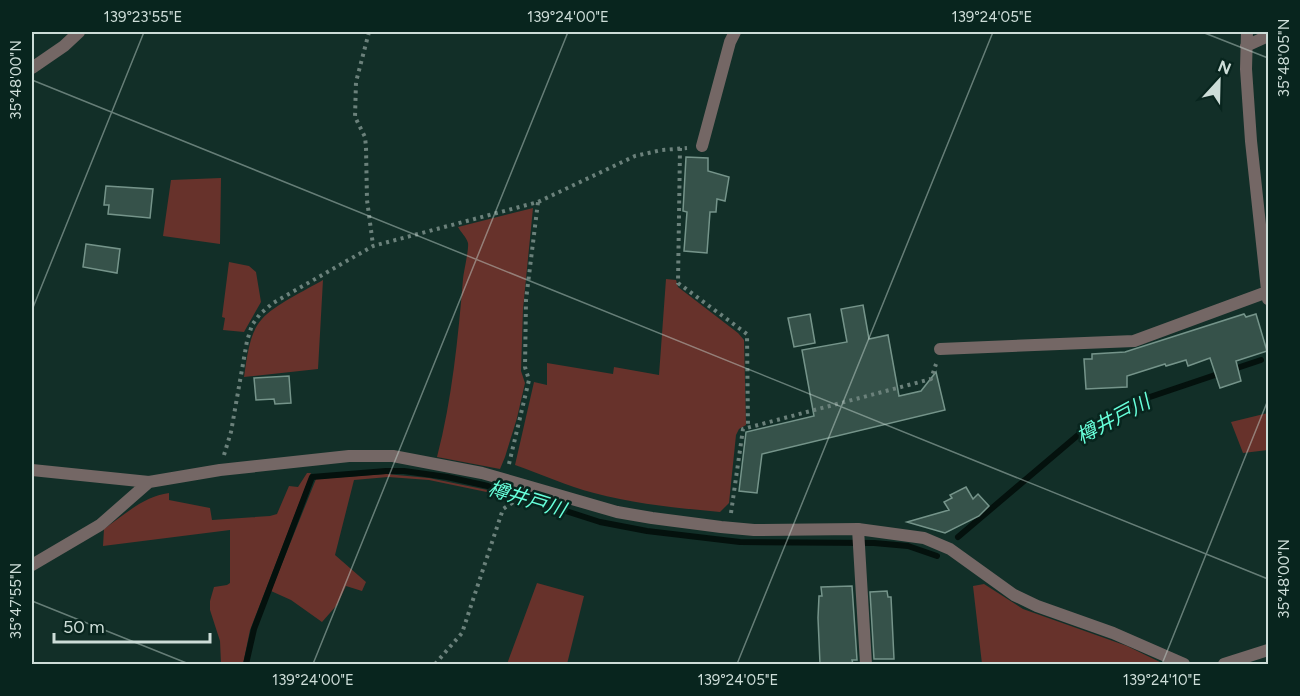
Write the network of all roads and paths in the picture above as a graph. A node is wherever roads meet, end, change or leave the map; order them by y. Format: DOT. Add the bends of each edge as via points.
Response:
graph roads {
  1 [pos="79,32"];
  2 [pos="369,32"];
  3 [pos="735,32"];
  4 [pos="1247,32"];
  5 [pos="1269,36"];
  6 [pos="1246,46"];
  7 [pos="32,69"];
  8 [pos="702,146"];
  9 [pos="680,148"];
  10 [pos="538,202"];
  11 [pos="373,246"];
  12 [pos="1268,296"];
  13 [pos="940,349"];
  14 [pos="748,428"];
  15 [pos="32,470"];
  16 [pos="220,470"];
  17 [pos="505,479"];
  18 [pos="149,482"];
  19 [pos="512,503"];
  20 [pos="728,528"];
  21 [pos="858,530"];
  22 [pos="32,566"];
  23 [pos="1269,650"];
  24 [pos="435,664"];
  25 [pos="866,664"];
  26 [pos="1184,664"];
  27 [pos="1224,664"];
  1 -- 7 [label="street"];
  2 -- 11 [label="path" via="356,82 355,117 365,137"];
  3 -- 8 [label="street"];
  4 -- 6 [label="street"];
  5 -- 6 [label="street"];
  6 -- 12 [label="street" via="1251,141"];
  8 -- 9 [label="path"];
  9 -- 10 [label="path" via="635,156"];
  9 -- 14 [label="path" via="678,283 747,334"];
  10 -- 11 [label="path"];
  10 -- 17 [label="path" via="526,300 525,367 529,380"];
  11 -- 16 [label="path" via="273,303 252,325"];
  12 -- 13 [label="street" via="1134,341"];
  13 -- 14 [label="path" via="931,379"];
  14 -- 20 [label="path" via="743,429"];
  15 -- 18 [label="street"];
  16 -- 17 [label="street" via="349,456 393,456"];
  16 -- 18 [label="street"];
  17 -- 20 [label="street" via="617,512"];
  18 -- 22 [label="street" via="99,525"];
  19 -- 24 [label="path" via="504,509 462,633"];
  20 -- 21 [label="street"];
  21 -- 25 [label="street"];
  21 -- 26 [label="street" via="924,538 950,549 1014,595"];
  23 -- 27 [label="street"];
}
